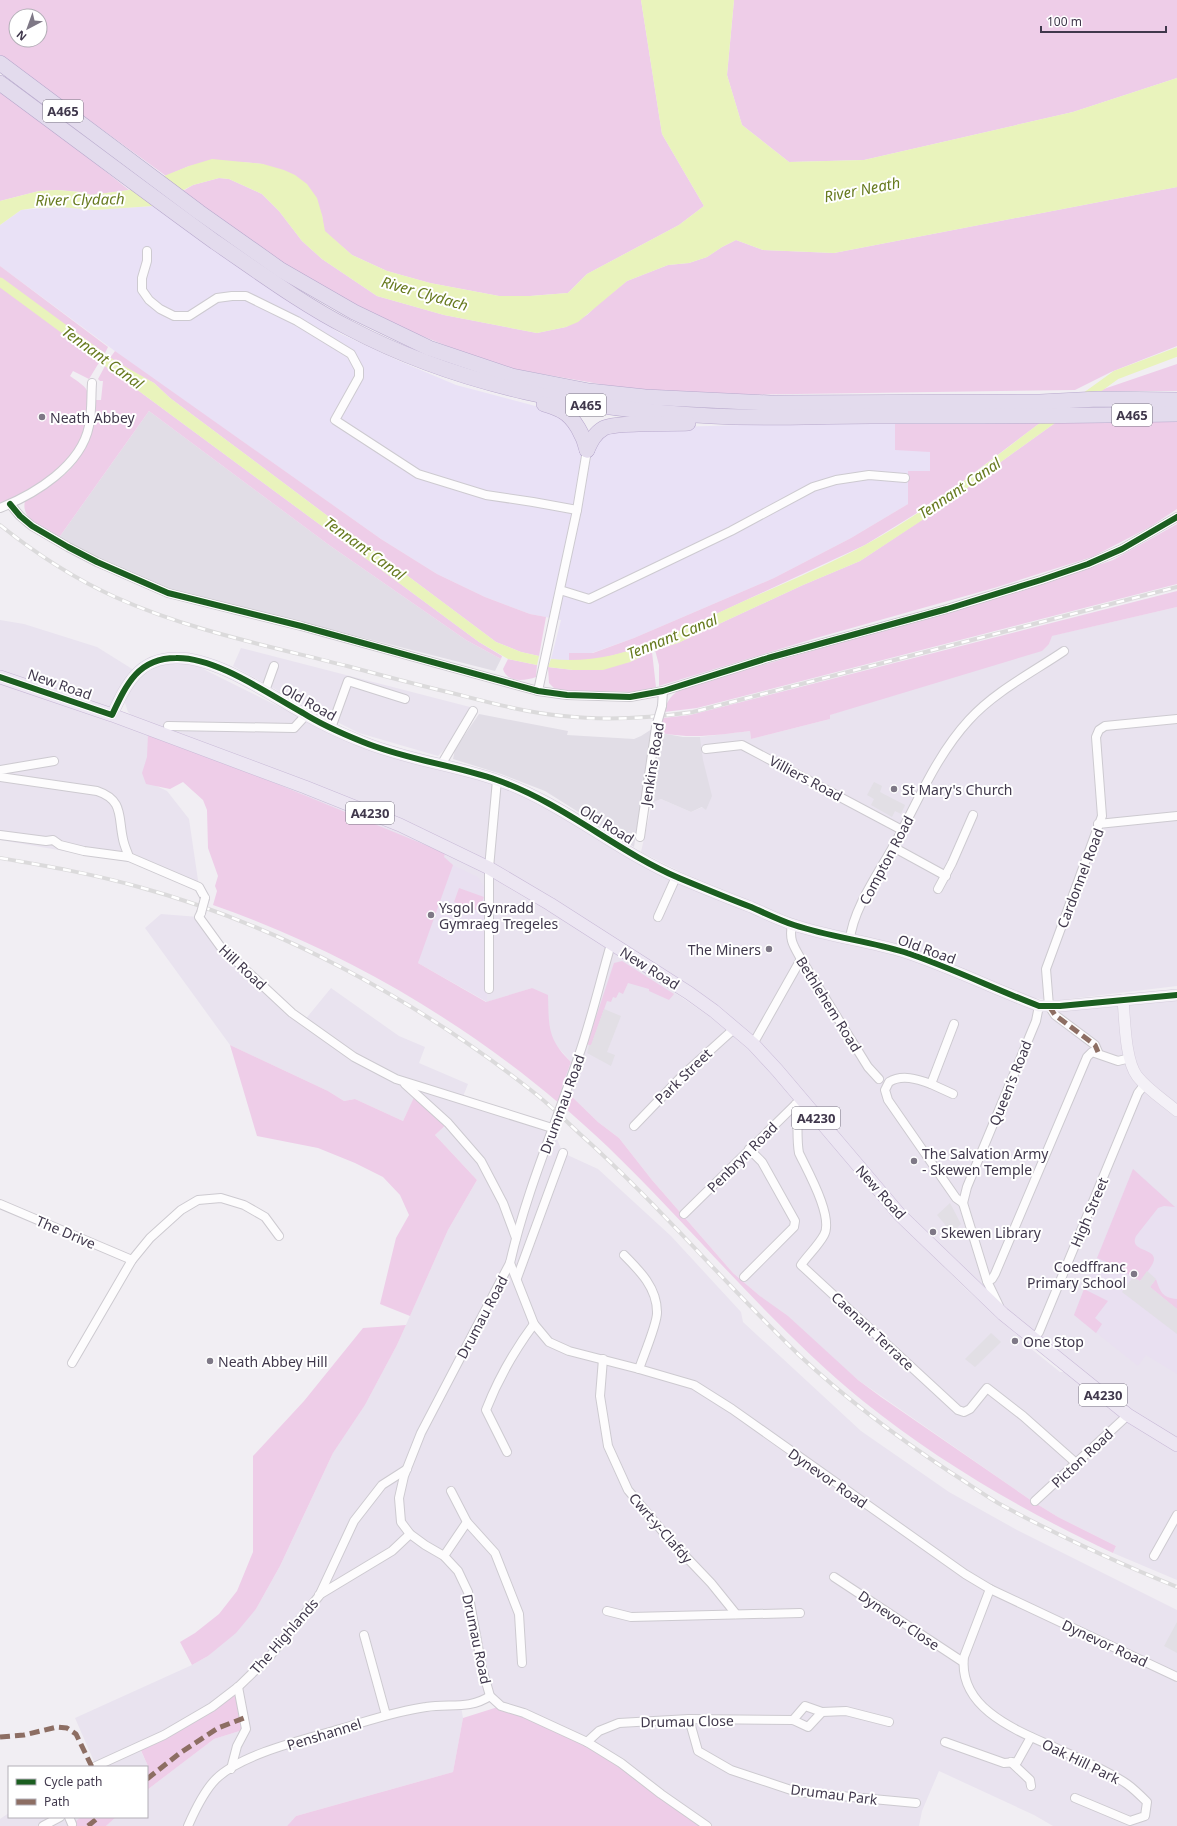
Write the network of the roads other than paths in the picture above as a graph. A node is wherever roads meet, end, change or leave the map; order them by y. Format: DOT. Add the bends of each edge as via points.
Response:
graph roads {
  1 [pos="0,63"];
  2 [pos="0,83"];
  3 [pos="122,164"];
  4 [pos="147,251"];
  5 [pos="92,383"];
  6 [pos="520,392"];
  7 [pos="1177,400"];
  8 [pos="1177,414"];
  9 [pos="714,416"];
  10 [pos="587,450"];
  11 [pos="905,478"];
  12 [pos="10,504"];
  13 [pos="0,508"];
  14 [pos="577,510"];
  15 [pos="1177,517"];
  16 [pos="560,590"];
  17 [pos="1064,651"];
  18 [pos="274,666"];
  19 [pos="0,676"];
  20 [pos="264,691"];
  21 [pos="538,691"];
  22 [pos="663,691"];
  23 [pos="405,699"];
  24 [pos="473,711"];
  25 [pos="112,715"];
  26 [pos="306,715"];
  27 [pos="1177,719"];
  28 [pos="168,726"];
  29 [pos="332,728"];
  30 [pos="706,749"];
  31 [pos="54,761"];
  32 [pos="442,765"];
  33 [pos="0,770"];
  34 [pos="0,777"];
  35 [pos="497,780"];
  36 [pos="973,815"];
  37 [pos="1177,816"];
  38 [pos="1098,824"];
  39 [pos="902,830"];
  40 [pos="0,835"];
  41 [pos="640,838"];
  42 [pos="893,847"];
  43 [pos="129,857"];
  44 [pos="489,868"];
  45 [pos="946,876"];
  46 [pos="676,877"];
  47 [pos="938,889"];
  48 [pos="658,917"];
  49 [pos="792,924"];
  50 [pos="850,940"];
  51 [pos="611,944"];
  52 [pos="801,959"];
  53 [pos="489,989"];
  54 [pos="1177,995"];
  55 [pos="1123,1000"];
  56 [pos="1044,1006"];
  57 [pos="954,1024"];
  58 [pos="735,1028"];
  59 [pos="753,1044"];
  60 [pos="1098,1052"];
  61 [pos="1130,1058"];
  62 [pos="396,1079"];
  63 [pos="880,1079"];
  64 [pos="931,1084"];
  65 [pos="1145,1084"];
  66 [pos="953,1094"];
  67 [pos="798,1102"];
  68 [pos="1177,1111"];
  69 [pos="634,1126"];
  70 [pos="552,1128"];
  71 [pos="749,1149"];
  72 [pos="563,1153"];
  73 [pos="963,1203"];
  74 [pos="0,1204"];
  75 [pos="684,1214"];
  76 [pos="279,1236"];
  77 [pos="516,1238"];
  78 [pos="624,1255"];
  79 [pos="132,1260"];
  80 [pos="510,1262"];
  81 [pos="517,1278"];
  82 [pos="744,1278"];
  83 [pos="987,1281"];
  84 [pos="1002,1314"];
  85 [pos="534,1324"];
  86 [pos="1033,1340"];
  87 [pos="602,1359"];
  88 [pos="72,1363"];
  89 [pos="639,1369"];
  90 [pos="1128,1415"];
  91 [pos="1177,1444"];
  92 [pos="507,1452"];
  93 [pos="1076,1463"];
  94 [pos="407,1469"];
  95 [pos="451,1492"];
  96 [pos="1035,1502"];
  97 [pos="1177,1514"];
  98 [pos="467,1522"];
  99 [pos="410,1534"];
  100 [pos="444,1556"];
  101 [pos="1154,1556"];
  102 [pos="834,1577"];
  103 [pos="990,1589"];
  104 [pos="318,1596"];
  105 [pos="607,1611"];
  106 [pos="800,1612"];
  107 [pos="736,1614"];
  108 [pos="364,1635"];
  109 [pos="964,1660"];
  110 [pos="522,1664"];
  111 [pos="1177,1676"];
  112 [pos="238,1687"];
  113 [pos="490,1696"];
  114 [pos="822,1712"];
  115 [pos="386,1715"];
  116 [pos="689,1719"];
  117 [pos="793,1720"];
  118 [pos="889,1722"];
  119 [pos="1031,1737"];
  120 [pos="587,1742"];
  121 [pos="945,1742"];
  122 [pos="1011,1762"];
  123 [pos="96,1766"];
  124 [pos="231,1769"];
  125 [pos="1031,1786"];
  126 [pos="1075,1798"];
  127 [pos="916,1803"];
  128 [pos="58,1818"];
  129 [pos="43,1826"];
  130 [pos="188,1826"];
  131 [pos="707,1826"];
  1 -- 3 [label="highway, A465"];
  2 -- 3 [label="highway, A465"];
  3 -- 6 [label="highway, A465" via="185,220 273,282 348,328 418,360"];
  3 -- 7 [label="highway, A465" via="199,212 281,270 354,312 429,348 512,376 589,391 653,398 770,403"];
  4 -- 14 [label="street" via="142,290 149,300 174,316 189,316 217,298 246,296 297,320 351,354 360,377 335,420 391,458 418,474 486,496"];
  5 -- 12 [label="street" via="89,427 83,444 74,458 52,479"];
  6 -- 9 [label="highway, A465" via="601,407"];
  6 -- 10 [label="highway, A465" via="563,411 572,419 585,441"];
  8 -- 9 [label="highway, A465"];
  9 -- 10 [label="highway, A465" via="693,422 611,426 597,432"];
  10 -- 14 [label="street"];
  11 -- 16 [label="street" via="869,476 836,480 812,487 731,531 589,598"];
  12 -- 13 [label="street"];
  12 -- 21 [label="street" via="32,526 68,547 168,593 301,626"];
  14 -- 16 [label="street"];
  15 -- 22 [label="street" via="1122,549 1041,580 947,609 768,658"];
  16 -- 21 [label="street"];
  17 -- 39 [label="street, Compton Road" via="992,699 969,720 932,771"];
  18 -- 20 [label="street"];
  19 -- 25 [label="main road, New Road / A4230"];
  20 -- 25 [label="main road, Old Road" via="212,665 194,659 168,658 152,662 137,672 126,686"];
  20 -- 26 [label="main road, Old Road"];
  21 -- 22 [label="street" via="630,698"];
  22 -- 41 [label="street, Jenkins Road, bridge"];
  23 -- 29 [label="street" via="348,681"];
  24 -- 32 [label="street"];
  25 -- 44 [label="main road, New Road / A4230" via="334,798 400,825"];
  26 -- 28 [label="street, Old Road" via="294,728"];
  26 -- 29 [label="main road, Old Road"];
  27 -- 38 [label="street" via="1105,726 1099,730 1096,737 1102,816"];
  29 -- 32 [label="main road, Old Road" via="384,750"];
  30 -- 39 [label="street, Villiers Road" via="742,745"];
  31 -- 33 [label="street"];
  32 -- 35 [label="main road, Old Road"];
  34 -- 43 [label="street" via="97,790 106,794 120,813 123,839"];
  35 -- 44 [label="street"];
  35 -- 46 [label="main road, Old Road" via="560,809 644,861"];
  36 -- 45 [label="street"];
  37 -- 38 [label="street, Cardonnel Road"];
  38 -- 56 [label="street, Cardonnel Road" via="1046,969"];
  39 -- 42 [label="street, Compton Road"];
  40 -- 43 [label="street, Hill Road" via="53,840 60,845 84,851"];
  42 -- 45 [label="street"];
  42 -- 50 [label="street, Compton Road" via="853,923"];
  43 -- 62 [label="street, Hill Road, bridge" via="199,887 205,898 199,917 220,946 292,1013 354,1057"];
  44 -- 51 [label="main road, New Road / A4230"];
  44 -- 53 [label="street"];
  45 -- 47 [label="street"];
  46 -- 48 [label="street"];
  46 -- 49 [label="main road, Old Road"];
  49 -- 50 [label="main road, Old Road"];
  49 -- 52 [label="street, Bethlehem Road" via="791,942"];
  50 -- 56 [label="main road, Old Road" via="922,958"];
  51 -- 58 [label="main road, New Road / A4230" via="689,993"];
  51 -- 70 [label="street, Drummau Road" via="579,1057"];
  52 -- 59 [label="street"];
  52 -- 63 [label="street, Bethlehem Road" via="868,1067"];
  54 -- 55 [label="main road, Old Road"];
  55 -- 56 [label="main road, Old Road"];
  55 -- 61 [label="main road"];
  56 -- 60 [label="street" via="1095,1045"];
  56 -- 73 [label="street, Queen's Road" via="967,1187"];
  57 -- 64 [label="street"];
  58 -- 59 [label="main road, New Road / A4230"];
  58 -- 69 [label="street, Park Street" via="684,1074"];
  59 -- 67 [label="main road, New Road / A4230"];
  60 -- 61 [label="street" via="1118,1061"];
  60 -- 83 [label="street" via="1092,1052 1087,1058 996,1274 992,1280"];
  61 -- 65 [label="main road" via="1136,1074"];
  62 -- 70 [label="street, Hill Road"];
  62 -- 77 [label="street" via="410,1088 448,1123 481,1161 503,1203"];
  64 -- 66 [label="street"];
  64 -- 73 [label="street" via="913,1078 903,1078 889,1082 885,1090 888,1100 956,1198"];
  65 -- 68 [label="main road"];
  65 -- 86 [label="street, High Street" via="1138,1093 1039,1332"];
  67 -- 71 [label="street, Penbryn Road"];
  67 -- 84 [label="main road, New Road / A4230" via="900,1215"];
  67 -- 93 [label="street, Caenant Terrace" via="797,1145 824,1213 826,1225 825,1234 801,1265 958,1410 964,1412 970,1409 988,1388"];
  70 -- 77 [label="street, Drummau Road"];
  71 -- 75 [label="street, Penbryn Road"];
  71 -- 82 [label="street" via="762,1162 795,1222 794,1227"];
  72 -- 81 [label="street, Drummau Road"];
  73 -- 83 [label="street"];
  74 -- 79 [label="street, The Drive"];
  76 -- 79 [label="street" via="265,1217 244,1204 221,1198 198,1200 180,1210 150,1238"];
  77 -- 80 [label="street, Drummau Road"];
  78 -- 89 [label="street" via="654,1291 658,1314"];
  79 -- 88 [label="street"];
  80 -- 81 [label="street, Dynevor Road"];
  80 -- 94 [label="street, Drumau Road" via="421,1433"];
  81 -- 85 [label="street, Dynevor Road"];
  83 -- 84 [label="street"];
  84 -- 86 [label="main road, New Road / A4230"];
  85 -- 87 [label="street, Dynevor Road" via="549,1342"];
  85 -- 92 [label="street" via="512,1354 486,1410"];
  86 -- 90 [label="main road, New Road / A4230"];
  87 -- 89 [label="street, Dynevor Road"];
  87 -- 107 [label="street, Cwrt-y-Clafdy" via="600,1396 608,1446 628,1490 668,1539 711,1583"];
  89 -- 103 [label="street, Dynevor Road" via="694,1385"];
  90 -- 91 [label="main road, New Road / A4230"];
  90 -- 93 [label="street, Picton Road"];
  93 -- 96 [label="street, Picton Road"];
  94 -- 99 [label="street, Drumau Road" via="399,1498 401,1522"];
  94 -- 104 [label="street, The Highlands" via="382,1485 354,1521"];
  95 -- 98 [label="street"];
  97 -- 101 [label="street"];
  98 -- 100 [label="street"];
  98 -- 110 [label="street" via="495,1552 519,1614"];
  99 -- 100 [label="street, Drumau Road"];
  99 -- 104 [label="street" via="392,1551"];
  100 -- 113 [label="street, Drumau Road" via="458,1571 468,1592 482,1668"];
  102 -- 109 [label="street, Dynevor Close"];
  103 -- 109 [label="street"];
  103 -- 111 [label="street, Dynevor Road"];
  104 -- 112 [label="street, The Highlands" via="270,1656"];
  105 -- 107 [label="street" via="631,1617"];
  106 -- 107 [label="street"];
  108 -- 115 [label="street"];
  109 -- 119 [label="street, Oak Hill Park" via="966,1679 979,1703 1005,1724"];
  112 -- 123 [label="street, The Highlands" via="212,1707 164,1735"];
  112 -- 124 [label="street" via="246,1729 237,1746"];
  113 -- 115 [label="street, Penshannel" via="473,1705 426,1707"];
  113 -- 120 [label="street, Drumau Road" via="502,1706 524,1713"];
  114 -- 117 [label="street" via="805,1706"];
  114 -- 117 [label="street, Drumau Close" via="808,1727"];
  114 -- 118 [label="street" via="846,1711"];
  115 -- 124 [label="street, Penshannel" via="292,1743"];
  116 -- 117 [label="street, Drumau Close"];
  116 -- 120 [label="street, Drumau Close" via="619,1723 599,1731"];
  116 -- 127 [label="street, Drumau Park" via="698,1751 731,1770 797,1792"];
  119 -- 122 [label="street" via="1017,1762"];
  119 -- 126 [label="street, Oak Hill Park" via="1127,1784 1147,1802 1145,1816 1130,1821"];
  120 -- 131 [label="street, Drumau Road" via="622,1763"];
  121 -- 122 [label="street" via="1004,1763"];
  122 -- 125 [label="street" via="1030,1780"];
  124 -- 130 [label="street, Penshannel" via="217,1778 209,1788"];
  128 -- 129 [label="street"];
}
